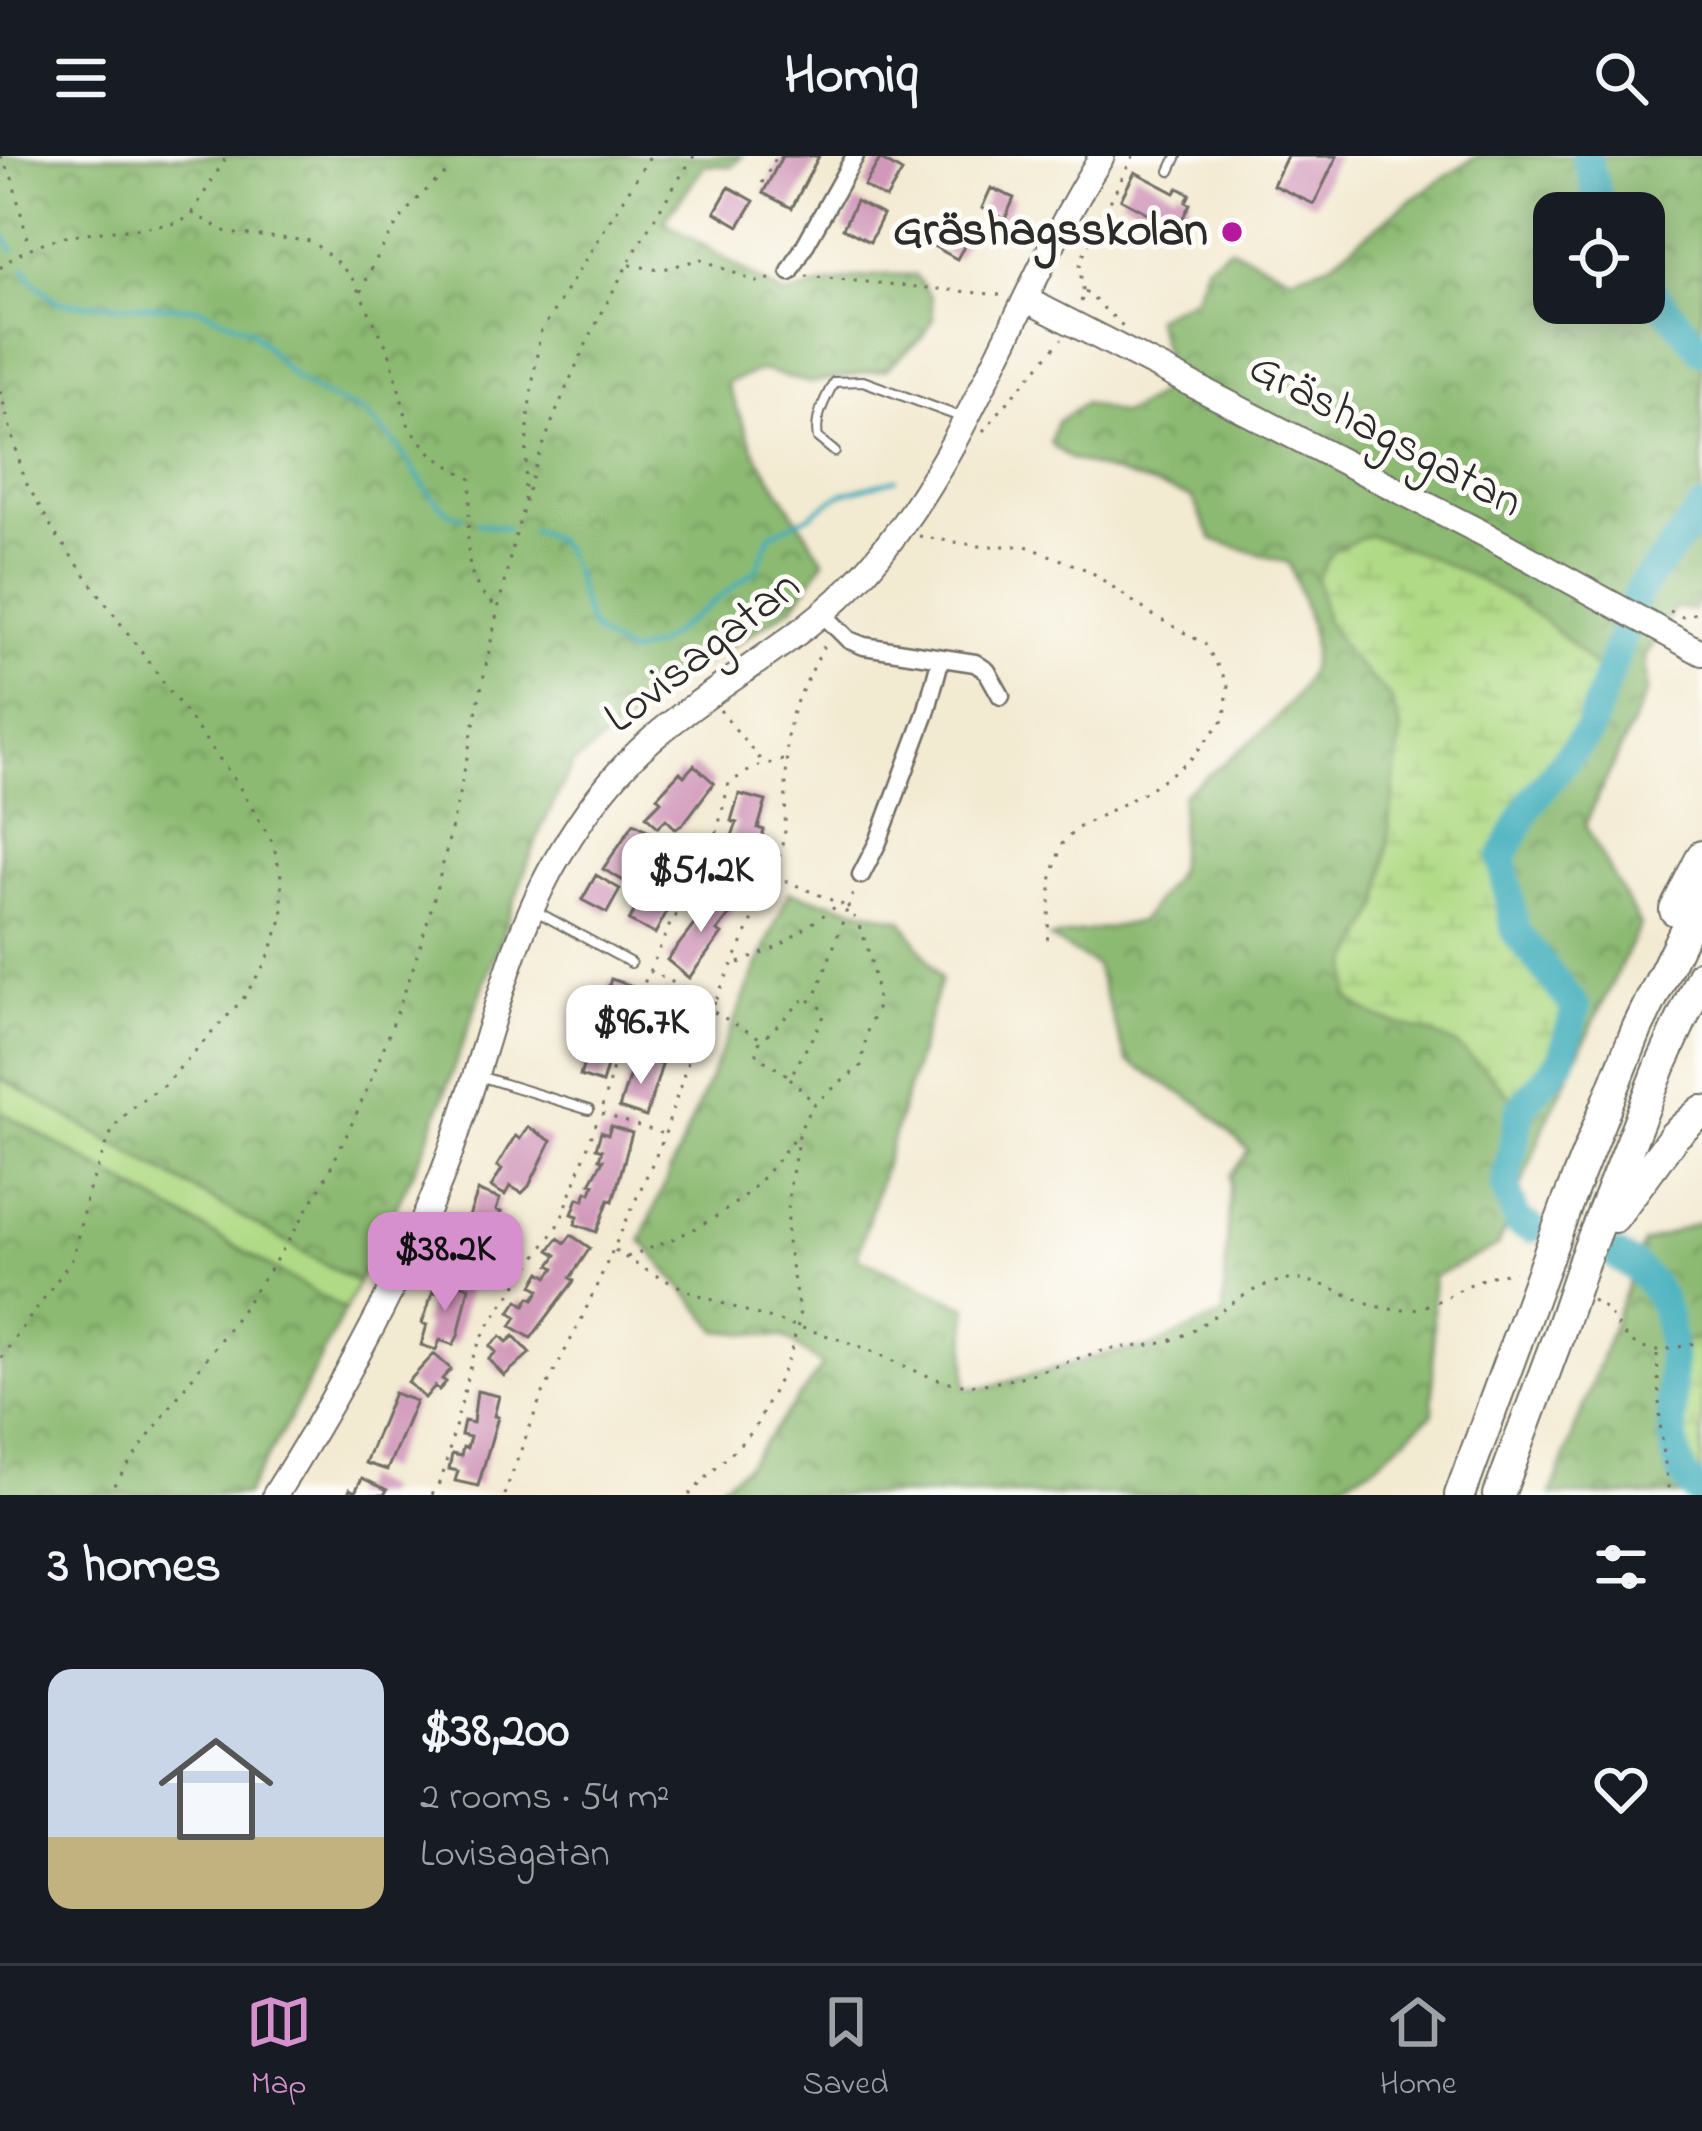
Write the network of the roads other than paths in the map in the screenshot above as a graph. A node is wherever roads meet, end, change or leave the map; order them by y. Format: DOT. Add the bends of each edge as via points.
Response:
graph roads {
  1 [pos="855,156"];
  2 [pos="1102,156"];
  3 [pos="1177,156"];
  4 [pos="1171,171"];
  5 [pos="790,272"];
  6 [pos="1027,300"];
  7 [pos="965,418"];
  8 [pos="836,452"];
  9 [pos="830,621"];
  10 [pos="1702,653"];
  11 [pos="940,661"];
  12 [pos="1001,696"];
  13 [pos="1702,856"];
  14 [pos="861,874"];
  15 [pos="1702,895"];
  16 [pos="532,910"];
  17 [pos="631,963"];
  18 [pos="1702,975"];
  19 [pos="478,1076"];
  20 [pos="589,1110"];
  21 [pos="1603,1110"];
  22 [pos="1702,1112"];
  23 [pos="1616,1200"];
  24 [pos="275,1495"];
  25 [pos="1460,1495"];
  26 [pos="1499,1495"];
  1 -- 5 [label="street"];
  2 -- 6 [label="street, Lovisagatan"];
  3 -- 4 [label="lane"];
  6 -- 7 [label="street, Lovisagatan"];
  6 -- 10 [label="street, Gräshagsgatan" via="1641,611"];
  7 -- 8 [label="lane" via="862,381 834,382 817,430"];
  7 -- 9 [label="street, Lovisagatan" via="903,524"];
  9 -- 11 [label="street, Lovisagatan" via="864,646"];
  9 -- 16 [label="street, Lovisagatan" via="654,737 597,797"];
  11 -- 12 [label="street, Lovisagatan" via="975,663"];
  11 -- 14 [label="street"];
  13 -- 21 [label="highway" via="1651,967"];
  15 -- 21 [label="highway"];
  16 -- 17 [label="lane"];
  16 -- 19 [label="street, Lovisagatan"];
  18 -- 23 [label="highway" via="1660,1064"];
  19 -- 20 [label="lane"];
  19 -- 24 [label="street, Lovisagatan" via="393,1286"];
  21 -- 25 [label="highway, bridge"];
  22 -- 23 [label="highway"];
  23 -- 26 [label="highway, bridge" via="1585,1260"];
}
